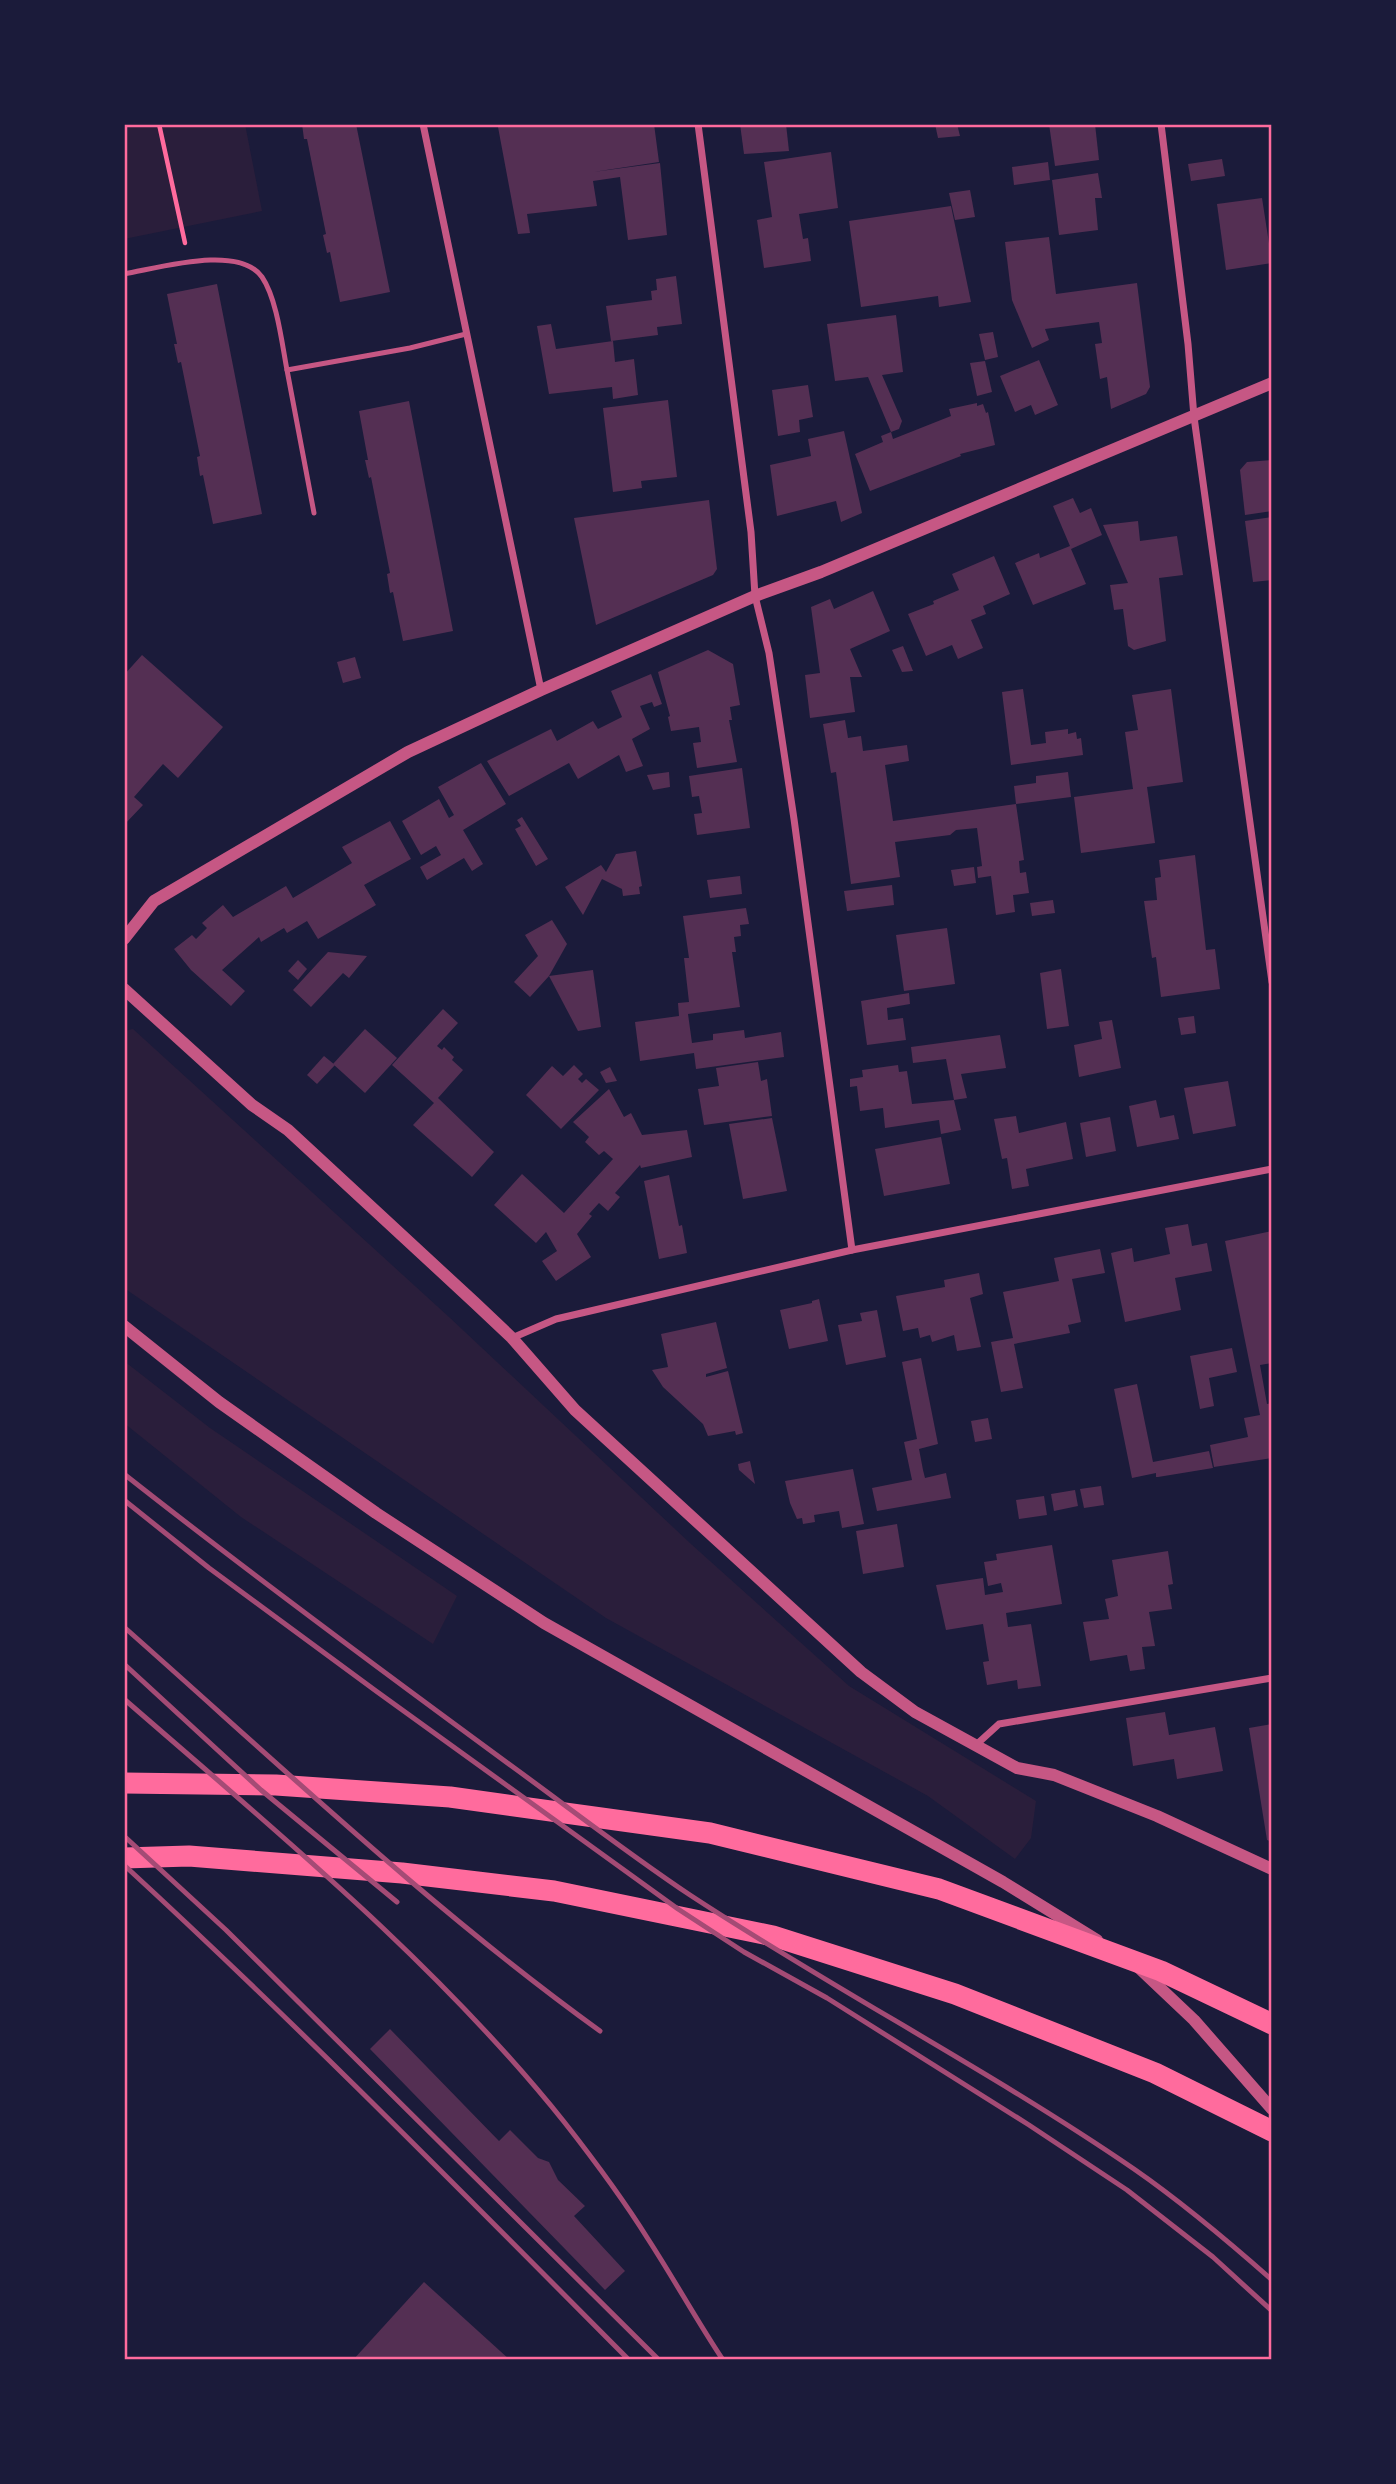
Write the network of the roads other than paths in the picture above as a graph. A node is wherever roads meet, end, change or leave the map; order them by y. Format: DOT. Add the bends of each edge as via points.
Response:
graph roads {
  1 [pos="423,124"];
  2 [pos="698,124"];
  3 [pos="1161,124"];
  4 [pos="124,274"];
  5 [pos="466,334"];
  6 [pos="288,370"];
  7 [pos="1272,383"];
  8 [pos="1194,416"];
  9 [pos="314,513"];
  10 [pos="755,596"];
  11 [pos="541,690"];
  12 [pos="124,940"];
  13 [pos="1272,982"];
  14 [pos="124,989"];
  15 [pos="1272,1168"];
  16 [pos="852,1250"];
  17 [pos="124,1326"];
  18 [pos="512,1338"];
  19 [pos="1272,1678"];
  20 [pos="977,1744"];
  21 [pos="124,1783"];
  22 [pos="124,1858"];
  23 [pos="1272,1869"];
  24 [pos="1272,2024"];
  25 [pos="1272,2109"];
  26 [pos="1272,2131"];
  1 -- 5 [label="street"];
  2 -- 10 [label="street" via="751,532"];
  3 -- 8 [label="street"];
  4 -- 6 [label="lane" via="219,258 244,262 262,276 272,300"];
  5 -- 6 [label="lane"];
  5 -- 11 [label="street"];
  6 -- 9 [label="lane"];
  7 -- 8 [label="street"];
  8 -- 10 [label="street"];
  8 -- 13 [label="street"];
  10 -- 11 [label="street"];
  10 -- 16 [label="street" via="769,653 794,819"];
  11 -- 12 [label="street" via="408,752 154,901"];
  14 -- 18 [label="street" via="252,1105 288,1130"];
  15 -- 16 [label="street"];
  16 -- 18 [label="street" via="556,1319"];
  17 -- 25 [label="street" via="219,1402 376,1513 544,1623 1003,1882 1131,1961 1194,2020"];
  18 -- 20 [label="street" via="575,1410 861,1672 915,1712"];
  19 -- 20 [label="street" via="999,1724"];
  20 -- 23 [label="street" via="1017,1768 1054,1775"];
  21 -- 24 [label="highway" via="276,1785 450,1797 710,1833 939,1889 1161,1971"];
  22 -- 26 [label="highway" via="189,1856 540,1889 773,1936 967,1999 1155,2073"];
}
